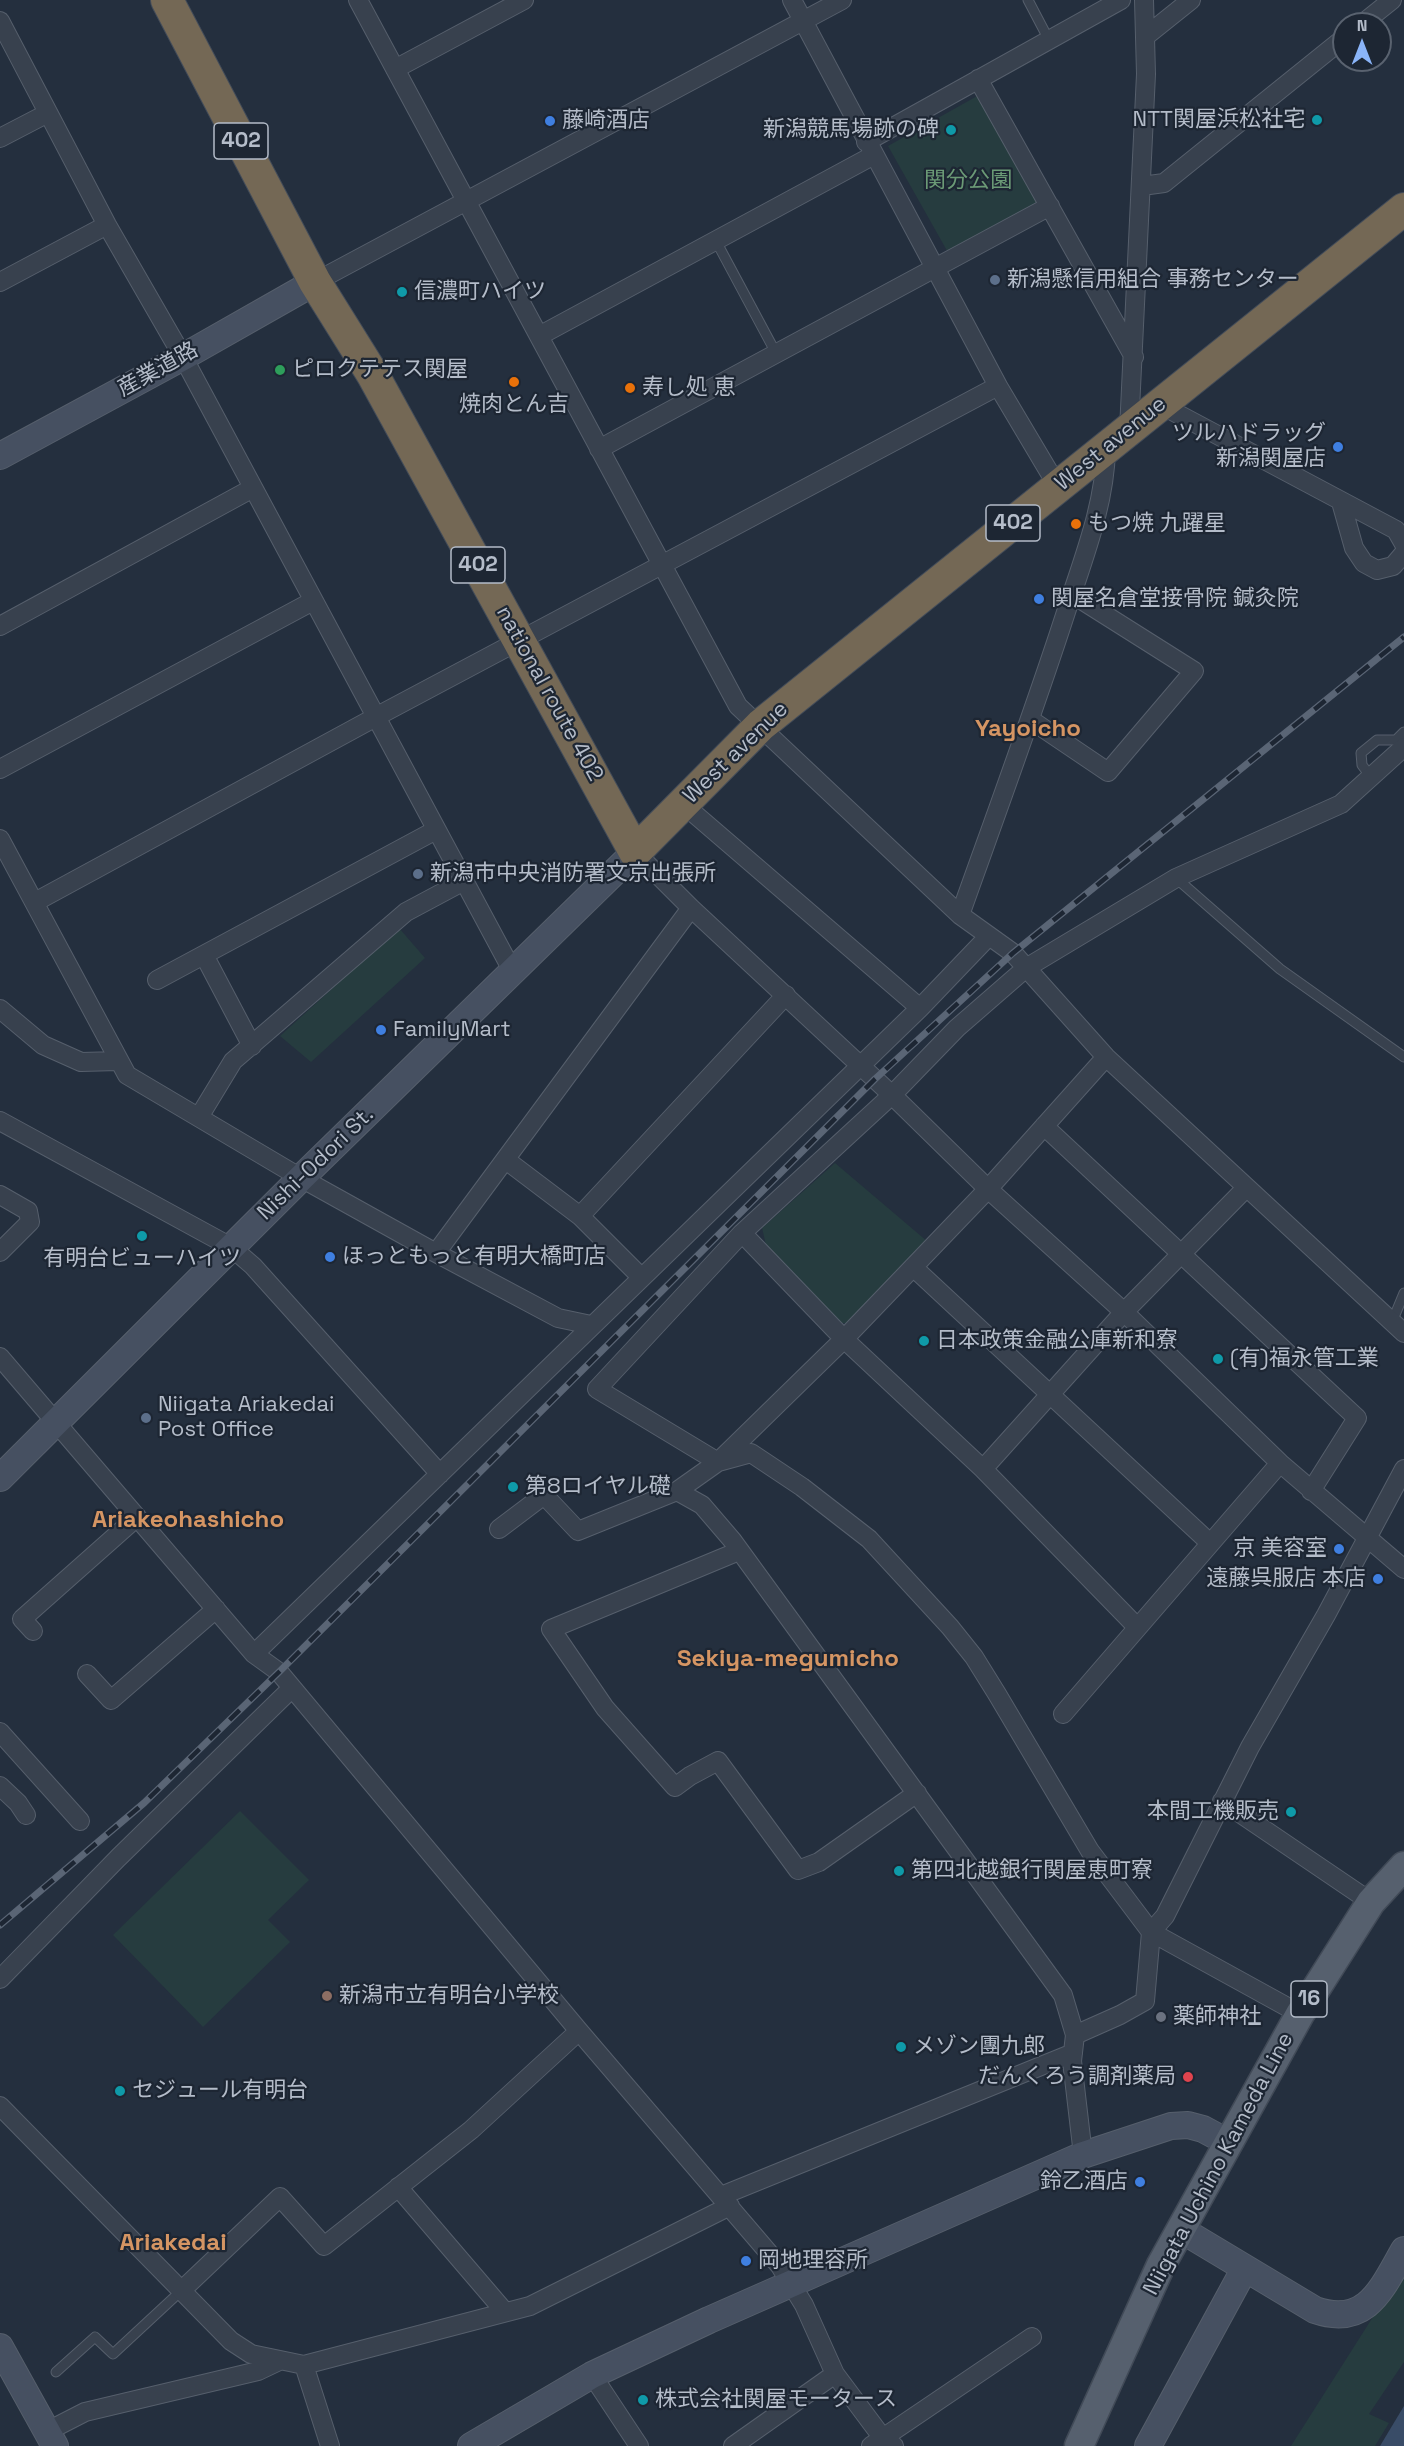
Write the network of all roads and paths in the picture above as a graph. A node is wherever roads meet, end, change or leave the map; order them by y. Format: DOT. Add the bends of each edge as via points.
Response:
graph roads {
  1 [pos="167,0"];
  2 [pos="358,0"];
  3 [pos="524,0"];
  4 [pos="792,0"];
  5 [pos="842,0"];
  6 [pos="1028,0"];
  7 [pos="1121,0"];
  8 [pos="1144,0"];
  9 [pos="1191,0"];
  10 [pos="1392,0"];
  11 [pos="1377,12"];
  12 [pos="0,21"];
  13 [pos="803,21"];
  14 [pos="1146,36"];
  15 [pos="1049,40"];
  16 [pos="1332,48"];
  17 [pos="395,69"];
  18 [pos="978,79"];
  19 [pos="48,113"];
  20 [pos="0,138"];
  21 [pos="870,148"];
  22 [pos="1142,186"];
  23 [pos="466,201"];
  24 [pos="1050,206"];
  25 [pos="1404,209"];
  26 [pos="107,225"];
  27 [pos="716,240"];
  28 [pos="934,268"];
  29 [pos="0,282"];
  30 [pos="315,282"];
  31 [pos="539,336"];
  32 [pos="776,353"];
  33 [pos="183,357"];
  34 [pos="1134,357"];
  35 [pos="998,386"];
  36 [pos="1161,405"];
  37 [pos="1117,439"];
  38 [pos="599,449"];
  39 [pos="0,456"];
  40 [pos="1058,487"];
  41 [pos="253,488"];
  42 [pos="1341,502"];
  43 [pos="1404,544"];
  44 [pos="1404,553"];
  45 [pos="662,565"];
  46 [pos="1072,594"];
  47 [pos="313,601"];
  48 [pos="0,626"];
  49 [pos="520,641"];
  50 [pos="375,717"];
  51 [pos="1031,720"];
  52 [pos="761,725"];
  53 [pos="1404,732"];
  54 [pos="1404,747"];
  55 [pos="0,769"];
  56 [pos="1371,777"];
  57 [pos="683,804"];
  58 [pos="436,830"];
  59 [pos="0,839"];
  60 [pos="635,852"];
  61 [pos="1176,878"];
  62 [pos="464,881"];
  63 [pos="35,902"];
  64 [pos="691,908"];
  65 [pos="960,915"];
  66 [pos="988,937"];
  67 [pos="204,955"];
  68 [pos="1026,968"];
  69 [pos="513,972"];
  70 [pos="157,980"];
  71 [pos="786,995"];
  72 [pos="920,1008"];
  73 [pos="0,1009"];
  74 [pos="252,1046"];
  75 [pos="1106,1057"];
  76 [pos="1404,1057"];
  77 [pos="118,1061"];
  78 [pos="860,1064"];
  79 [pos="892,1095"];
  80 [pos="199,1117"];
  81 [pos="0,1121"];
  82 [pos="1044,1126"];
  83 [pos="506,1160"];
  84 [pos="301,1178"];
  85 [pos="1246,1188"];
  86 [pos="988,1189"];
  87 [pos="0,1195"];
  88 [pos="580,1216"];
  89 [pos="742,1233"];
  90 [pos="231,1247"];
  91 [pos="0,1252"];
  92 [pos="436,1253"];
  93 [pos="1181,1254"];
  94 [pos="913,1267"];
  95 [pos="641,1277"];
  96 [pos="1404,1293"];
  97 [pos="1124,1312"];
  98 [pos="591,1325"];
  99 [pos="1398,1327"];
  100 [pos="844,1339"];
  101 [pos="0,1357"];
  102 [pos="1050,1394"];
  103 [pos="56,1423"];
  104 [pos="718,1462"];
  105 [pos="1280,1463"];
  106 [pos="983,1469"];
  107 [pos="1404,1469"];
  108 [pos="440,1474"];
  109 [pos="0,1478"];
  110 [pos="677,1491"];
  111 [pos="1311,1491"];
  112 [pos="137,1517"];
  113 [pos="499,1529"];
  114 [pos="1369,1537"];
  115 [pos="1210,1543"];
  116 [pos="739,1551"];
  117 [pos="1404,1569"];
  118 [pos="216,1609"];
  119 [pos="1137,1627"];
  120 [pos="33,1631"];
  121 [pos="254,1654"];
  122 [pos="87,1674"];
  123 [pos="292,1688"];
  124 [pos="1063,1714"];
  125 [pos="3,1742"];
  126 [pos="0,1786"];
  127 [pos="917,1793"];
  128 [pos="1222,1801"];
  129 [pos="26,1815"];
  130 [pos="80,1821"];
  131 [pos="1404,1866"];
  132 [pos="1371,1902"];
  133 [pos="1150,1932"];
  134 [pos="0,1979"];
  135 [pos="1300,2014"];
  136 [pos="579,2031"];
  137 [pos="1075,2035"];
  138 [pos="1073,2053"];
  139 [pos="0,2106"];
  140 [pos="1228,2143"];
  141 [pos="1083,2155"];
  142 [pos="398,2187"];
  143 [pos="725,2201"];
  144 [pos="1180,2229"];
  145 [pos="1404,2250"];
  146 [pos="1245,2268"];
  147 [pos="792,2284"];
  148 [pos="182,2290"];
  149 [pos="505,2312"];
  150 [pos="1032,2337"];
  151 [pos="0,2347"];
  152 [pos="279,2361"];
  153 [pos="304,2365"];
  154 [pos="56,2372"];
  155 [pos="835,2374"];
  156 [pos="592,2375"];
  157 [pos="51,2439"];
  158 [pos="883,2443"];
  159 [pos="330,2446"];
  160 [pos="471,2446"];
  161 [pos="639,2446"];
  162 [pos="733,2446"];
  163 [pos="1079,2446"];
  164 [pos="1148,2446"];
  1 -- 30 [label="highway, national route 402 / 402"];
  2 -- 17 [label="street"];
  3 -- 17 [label="street"];
  4 -- 13 [label="street"];
  5 -- 13 [label="street"];
  6 -- 15 [label="lane"];
  7 -- 15 [label="street"];
  8 -- 14 [label="street"];
  9 -- 14 [label="street"];
  10 -- 11 [label="street"];
  12 -- 19 [label="street"];
  13 -- 21 [label="street"];
  13 -- 23 [label="street"];
  14 -- 22 [label="street"];
  15 -- 18 [label="street"];
  16 -- 22 [label="street" via="1164,183"];
  17 -- 23 [label="street"];
  18 -- 21 [label="street"];
  18 -- 24 [label="street"];
  19 -- 20 [label="street"];
  19 -- 26 [label="street"];
  21 -- 27 [label="street"];
  21 -- 28 [label="street"];
  22 -- 34 [label="street"];
  23 -- 30 [label="street"];
  23 -- 31 [label="street"];
  24 -- 28 [label="street"];
  24 -- 34 [label="street"];
  25 -- 36 [label="highway, West avenue / 402"];
  26 -- 29 [label="street"];
  26 -- 33 [label="street"];
  27 -- 31 [label="street"];
  27 -- 32 [label="lane"];
  28 -- 32 [label="street"];
  28 -- 35 [label="street"];
  30 -- 33 [label="street, 産業道路"];
  30 -- 49 [label="highway, national route 402 / 402" via="373,375"];
  31 -- 38 [label="street"];
  32 -- 38 [label="street"];
  33 -- 39 [label="street, 産業道路"];
  33 -- 41 [label="street"];
  34 -- 37 [label="street"];
  35 -- 40 [label="street"];
  35 -- 45 [label="street"];
  36 -- 37 [label="highway, West avenue / 402"];
  36 -- 42 [label="street"];
  37 -- 40 [label="highway, West avenue / 402"];
  37 -- 46 [label="street"];
  38 -- 45 [label="street"];
  40 -- 52 [label="highway, West avenue / 402"];
  41 -- 47 [label="street"];
  41 -- 48 [label="street"];
  42 -- 43 [label="street" via="1396,530"];
  42 -- 44 [label="street" via="1354,548 1364,563 1377,570 1393,566"];
  45 -- 49 [label="street"];
  45 -- 52 [label="street" via="738,706"];
  46 -- 51 [label="street"];
  46 -- 51 [label="street" via="1194,671 1108,772"];
  47 -- 50 [label="street"];
  47 -- 55 [label="street"];
  49 -- 50 [label="street"];
  49 -- 60 [label="highway, national route 402 / 402"];
  50 -- 58 [label="street"];
  50 -- 63 [label="street"];
  51 -- 65 [label="street"];
  52 -- 57 [label="highway, West avenue / 402"];
  52 -- 65 [label="street"];
  53 -- 56 [label="lane" via="1396,740 1377,740 1361,753 1362,765"];
  54 -- 56 [label="street"];
  56 -- 61 [label="street" via="1341,804"];
  57 -- 60 [label="highway, West avenue / 402"];
  57 -- 72 [label="street"];
  58 -- 62 [label="street"];
  58 -- 67 [label="street"];
  59 -- 63 [label="street"];
  60 -- 64 [label="street"];
  60 -- 69 [label="street, Nishi-Odori St."];
  61 -- 68 [label="street"];
  61 -- 76 [label="lane" via="1280,969"];
  62 -- 69 [label="street"];
  62 -- 74 [label="street" via="406,912"];
  63 -- 77 [label="street"];
  64 -- 71 [label="street"];
  64 -- 83 [label="street"];
  65 -- 66 [label="street"];
  66 -- 68 [label="street" via="1013,953"];
  66 -- 72 [label="street"];
  67 -- 70 [label="street"];
  67 -- 74 [label="street"];
  68 -- 75 [label="street"];
  68 -- 79 [label="street" via="957,1028"];
  69 -- 84 [label="street, Nishi-Odori St."];
  71 -- 78 [label="street"];
  71 -- 88 [label="street"];
  72 -- 78 [label="street"];
  73 -- 77 [label="street" via="43,1045 81,1062"];
  74 -- 80 [label="street" via="233,1061"];
  75 -- 82 [label="street"];
  75 -- 85 [label="street"];
  77 -- 80 [label="street" via="127,1075"];
  78 -- 79 [label="street"];
  78 -- 95 [label="street"];
  79 -- 86 [label="street"];
  79 -- 89 [label="street"];
  80 -- 84 [label="street"];
  81 -- 90 [label="street"];
  82 -- 86 [label="street"];
  82 -- 93 [label="street"];
  83 -- 88 [label="street"];
  83 -- 92 [label="street"];
  84 -- 90 [label="street, Nishi-Odori St."];
  84 -- 92 [label="street"];
  85 -- 93 [label="street"];
  85 -- 99 [label="street"];
  86 -- 94 [label="street"];
  86 -- 97 [label="street"];
  87 -- 91 [label="street" via="28,1211 30,1222"];
  88 -- 95 [label="street"];
  89 -- 100 [label="street"];
  89 -- 104 [label="street" via="597,1389"];
  90 -- 103 [label="street, Nishi-Odori St."];
  90 -- 108 [label="street" via="253,1266"];
  92 -- 98 [label="street" via="558,1318"];
  93 -- 97 [label="street"];
  93 -- 111 [label="street" via="1357,1418"];
  94 -- 100 [label="street"];
  94 -- 102 [label="street"];
  95 -- 98 [label="street"];
  96 -- 99 [label="lane"];
  97 -- 102 [label="street"];
  97 -- 105 [label="street"];
  98 -- 108 [label="street"];
  100 -- 104 [label="street"];
  100 -- 106 [label="street"];
  101 -- 103 [label="street"];
  102 -- 106 [label="street"];
  102 -- 115 [label="street"];
  103 -- 109 [label="street, Nishi-Odori St."];
  103 -- 112 [label="street"];
  104 -- 110 [label="street"];
  104 -- 133 [label="street" via="751,1453 802,1487 869,1539 950,1627 974,1657 1090,1851"];
  105 -- 111 [label="street"];
  105 -- 115 [label="street"];
  106 -- 119 [label="street"];
  107 -- 114 [label="street"];
  108 -- 121 [label="street"];
  110 -- 113 [label="street" via="578,1531 544,1495"];
  110 -- 116 [label="street" via="702,1505"];
  111 -- 114 [label="street"];
  112 -- 118 [label="street"];
  112 -- 120 [label="street" via="22,1619"];
  114 -- 117 [label="street"];
  114 -- 128 [label="street"];
  115 -- 119 [label="street"];
  116 -- 127 [label="street"];
  116 -- 127 [label="street" via="551,1629 605,1708 675,1787 718,1761 798,1870 819,1862"];
  118 -- 121 [label="street"];
  118 -- 122 [label="street" via="111,1700"];
  119 -- 124 [label="street"];
  121 -- 123 [label="street" via="279,1672"];
  123 -- 134 [label="street"];
  123 -- 136 [label="street"];
  125 -- 130 [label="street"];
  126 -- 129 [label="street"];
  127 -- 137 [label="street" via="1063,1995"];
  128 -- 132 [label="street"];
  128 -- 133 [label="street" via="1165,1916"];
  131 -- 132 [label="main road, Niigata Uchino Kameda Line / 16"];
  132 -- 135 [label="main road, Niigata Uchino Kameda Line / 16"];
  133 -- 135 [label="street"];
  133 -- 137 [label="street" via="1145,2001"];
  135 -- 140 [label="main road, Niigata Uchino Kameda Line / 16"];
  136 -- 142 [label="street" via="471,2130"];
  136 -- 143 [label="street"];
  137 -- 138 [label="street"];
  138 -- 141 [label="street"];
  138 -- 143 [label="street"];
  139 -- 148 [label="street"];
  140 -- 141 [label="street" via="1203,2129 1171,2126"];
  140 -- 144 [label="main road, Niigata Uchino Kameda Line / 16"];
  141 -- 147 [label="street"];
  142 -- 148 [label="street" via="324,2246 280,2197"];
  142 -- 149 [label="street"];
  143 -- 147 [label="street"];
  143 -- 149 [label="street" via="530,2306"];
  144 -- 146 [label="street"];
  144 -- 163 [label="main road, Niigata Uchino Kameda Line / 16"];
  145 -- 146 [label="street" via="1372,2300 1345,2316 1315,2310"];
  146 -- 164 [label="street"];
  147 -- 155 [label="street"];
  147 -- 156 [label="street"];
  148 -- 152 [label="street" via="231,2341 251,2354"];
  148 -- 154 [label="lane" via="113,2354 95,2337"];
  149 -- 153 [label="street"];
  150 -- 158 [label="street"];
  151 -- 157 [label="street"];
  152 -- 153 [label="street"];
  152 -- 157 [label="street" via="258,2371 85,2412"];
  153 -- 159 [label="street"];
  155 -- 158 [label="street"];
  155 -- 162 [label="street"];
  156 -- 160 [label="street"];
  156 -- 161 [label="street"];
}
